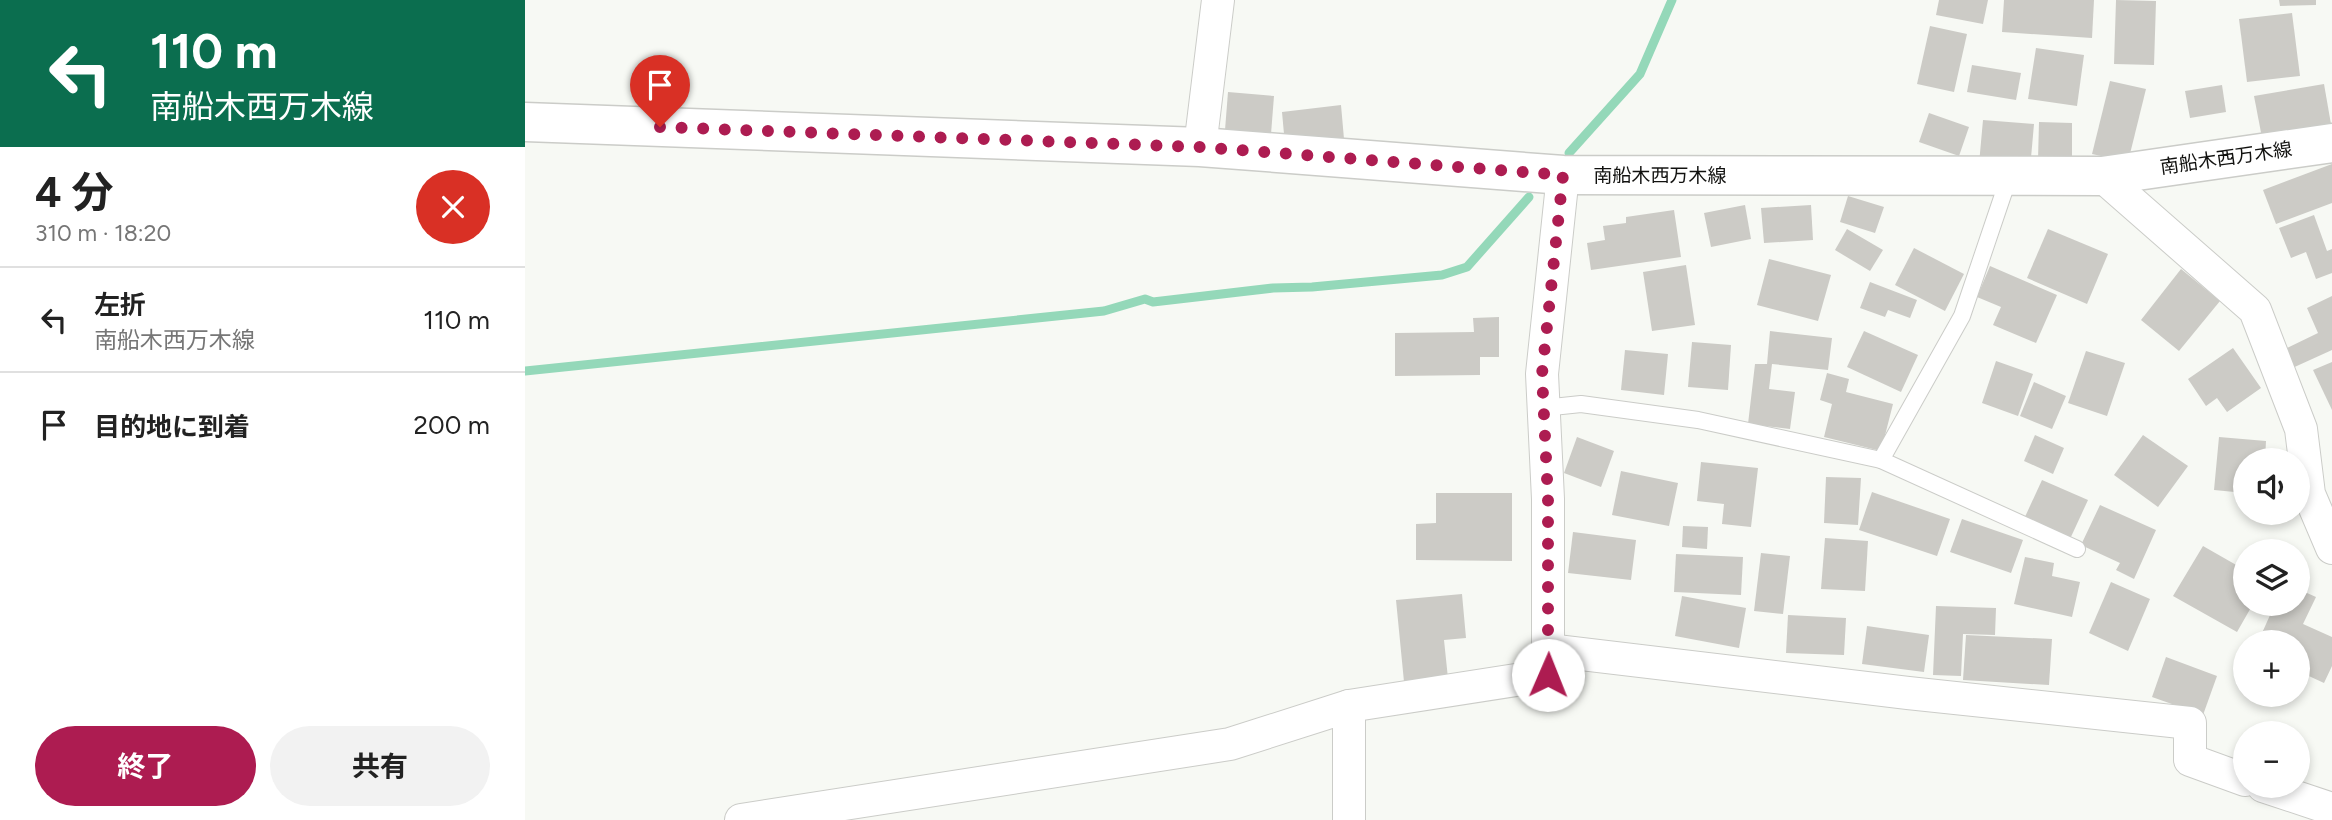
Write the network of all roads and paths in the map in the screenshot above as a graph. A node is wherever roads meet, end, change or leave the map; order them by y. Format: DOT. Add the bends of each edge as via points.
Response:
graph roads {
  1 [pos="1218,0"];
  2 [pos="525,122"];
  3 [pos="2332,143"];
  4 [pos="1200,147"];
  5 [pos="1563,175"];
  6 [pos="2010,175"];
  7 [pos="2102,176"];
  8 [pos="1543,408"];
  9 [pos="1881,460"];
  10 [pos="2332,548"];
  11 [pos="2077,549"];
  12 [pos="1548,650"];
  13 [pos="1349,706"];
  14 [pos="2233,775"];
  15 [pos="2299,798"];
  16 [pos="2332,809"];
  17 [pos="740,820"];
  18 [pos="1349,820"];
  1 -- 4 [label="street"];
  2 -- 4 [label="main road, 南船木西万木線"];
  3 -- 7 [label="main road, 南船木西万木線"];
  4 -- 5 [label="main road, 南船木西万木線"];
  5 -- 6 [label="main road, 南船木西万木線"];
  5 -- 8 [label="street" via="1542,374"];
  6 -- 7 [label="main road, 南船木西万木線"];
  6 -- 9 [label="lane" via="1962,316"];
  7 -- 10 [label="street" via="2255,310 2301,429 2309,494"];
  8 -- 9 [label="lane" via="1581,404 1698,420"];
  8 -- 12 [label="street"];
  9 -- 11 [label="lane"];
  12 -- 13 [label="street" via="1548,675"];
  12 -- 14 [label="street" via="2190,723 2190,760"];
  13 -- 17 [label="street" via="1230,744"];
  13 -- 18 [label="street"];
  15 -- 16 [label="street"];
}
